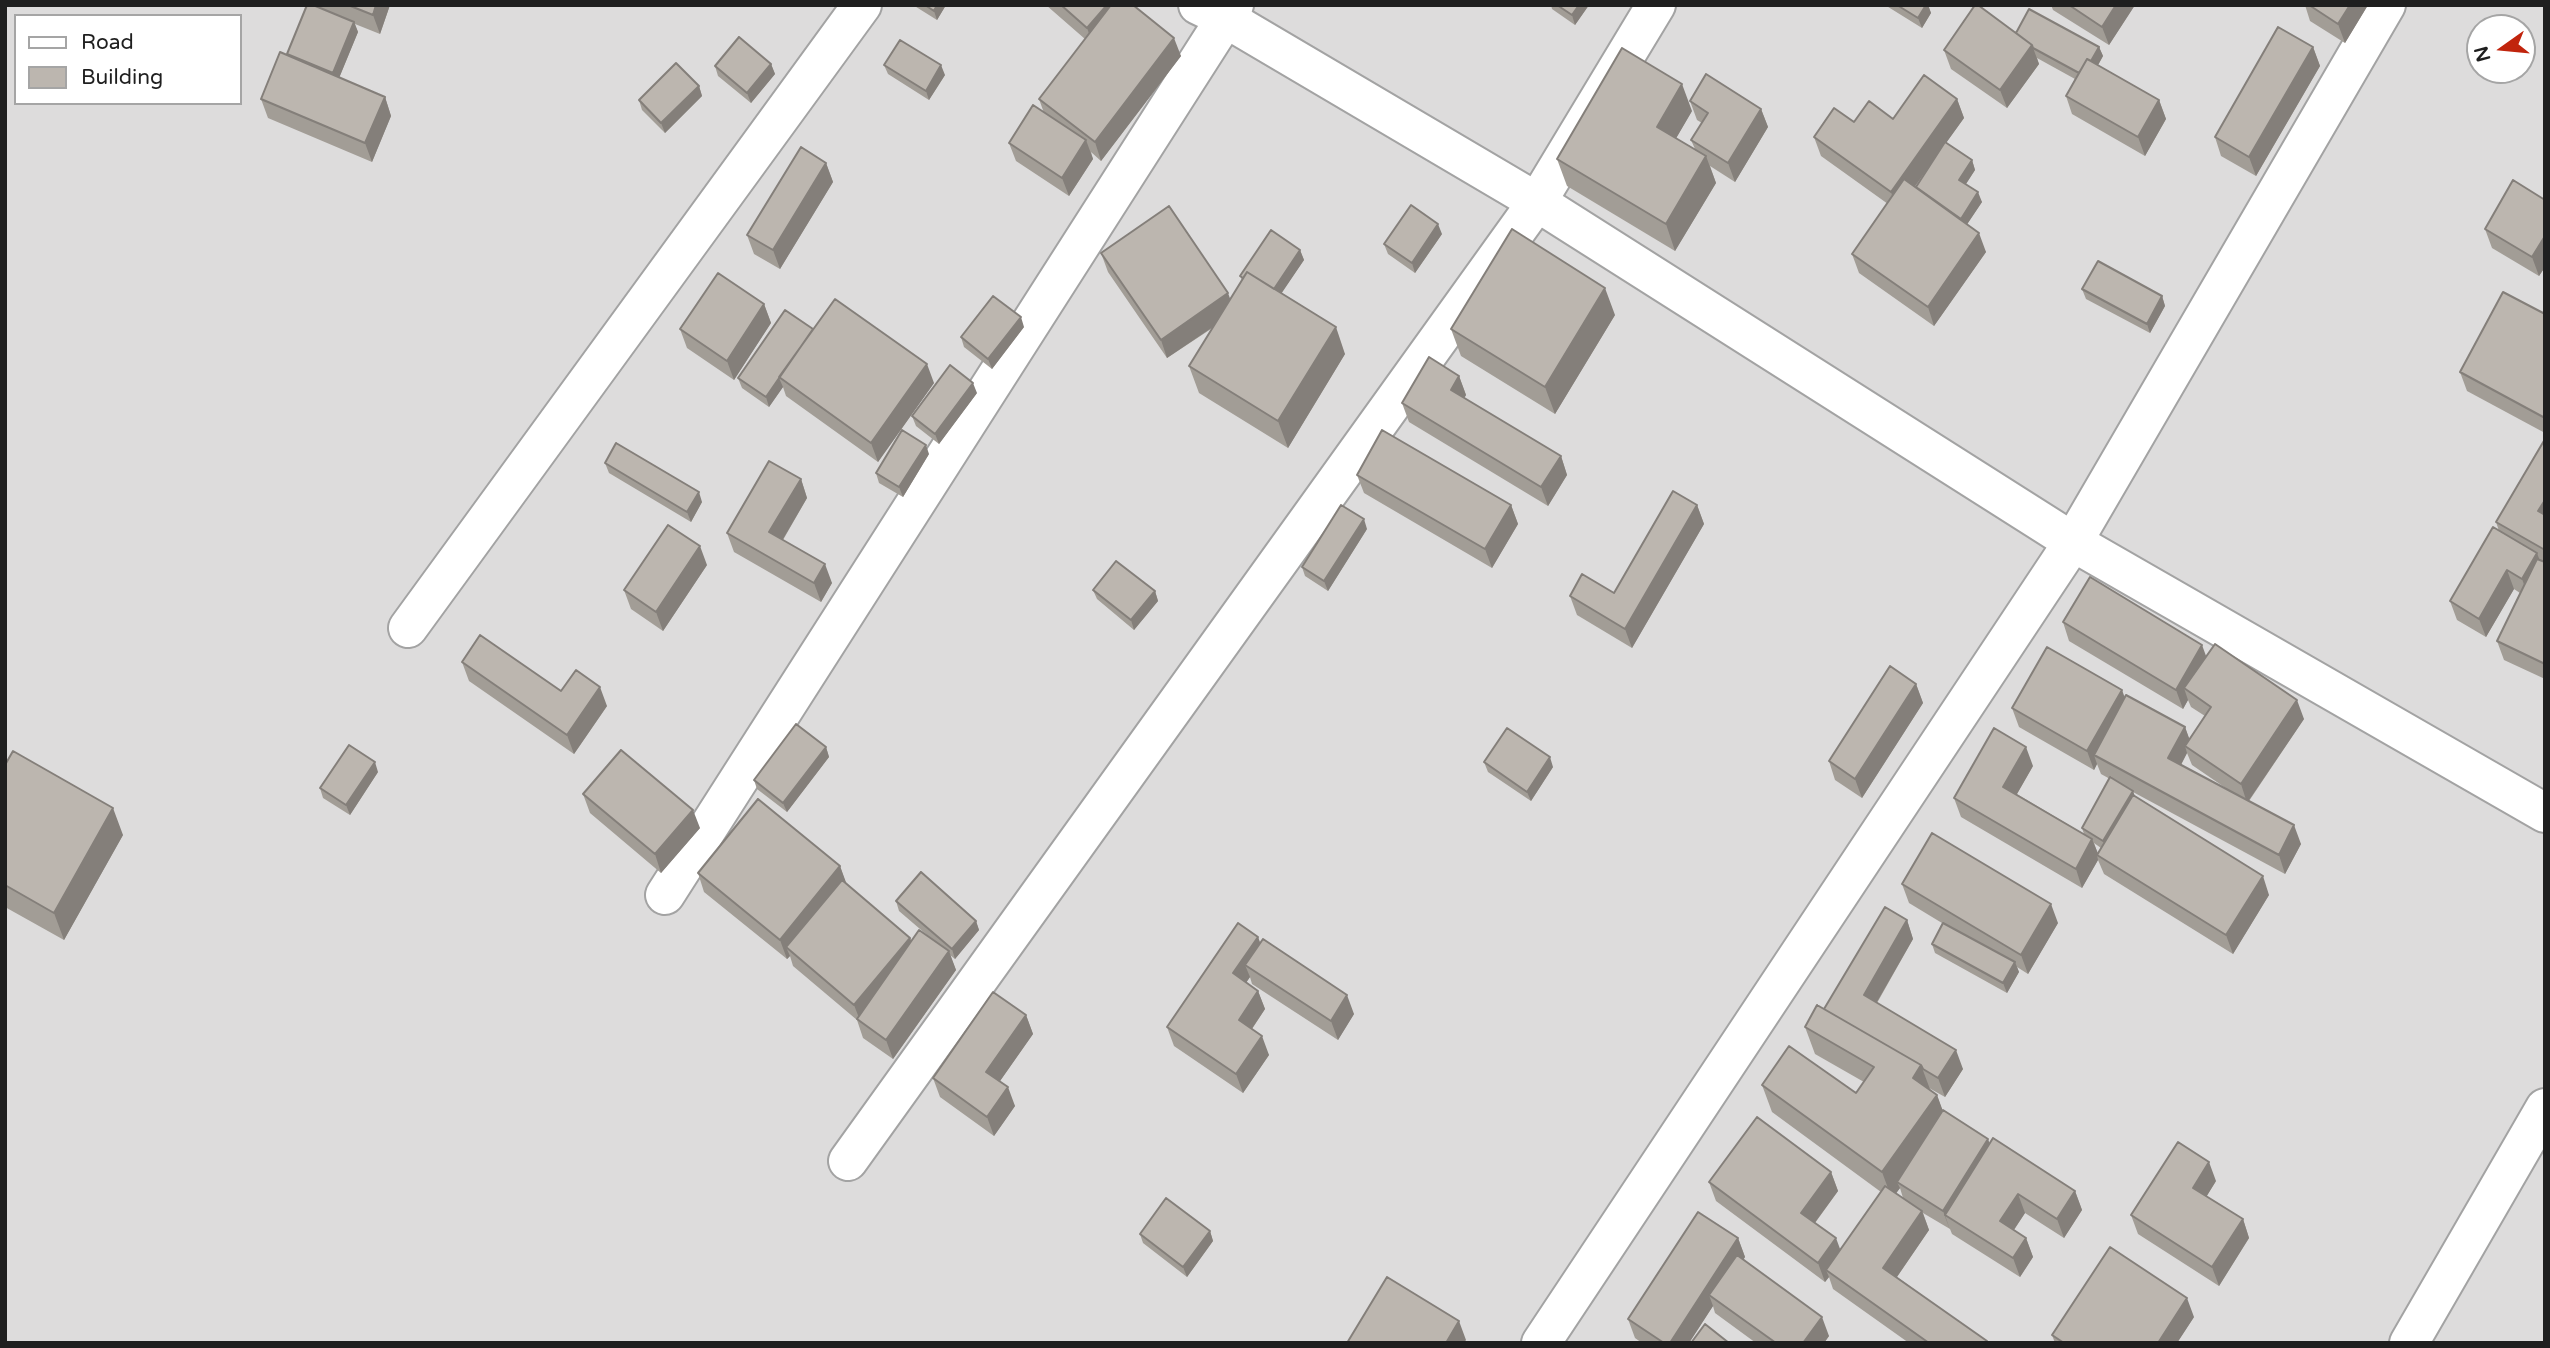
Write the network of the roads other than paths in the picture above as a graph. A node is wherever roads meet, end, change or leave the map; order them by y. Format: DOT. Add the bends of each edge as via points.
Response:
graph roads {
  1 [pos="862,5"];
  2 [pos="1657,5"];
  3 [pos="2386,5"];
  4 [pos="1219,10"];
  5 [pos="1536,202"];
  6 [pos="2073,542"];
  7 [pos="408,628"];
  8 [pos="2545,813"];
  9 [pos="665,895"];
  10 [pos="2545,1108"];
  11 [pos="848,1161"];
  12 [pos="1541,1343"];
  13 [pos="2409,1343"];
  1 -- 7 [label="street"];
  2 -- 5 [label="street"];
  3 -- 6 [label="street"];
  4 -- 5 [label="street"];
  4 -- 9 [label="street"];
  5 -- 6 [label="street"];
  5 -- 11 [label="street"];
  6 -- 8 [label="street"];
  6 -- 12 [label="street"];
  10 -- 13 [label="street"];
}
